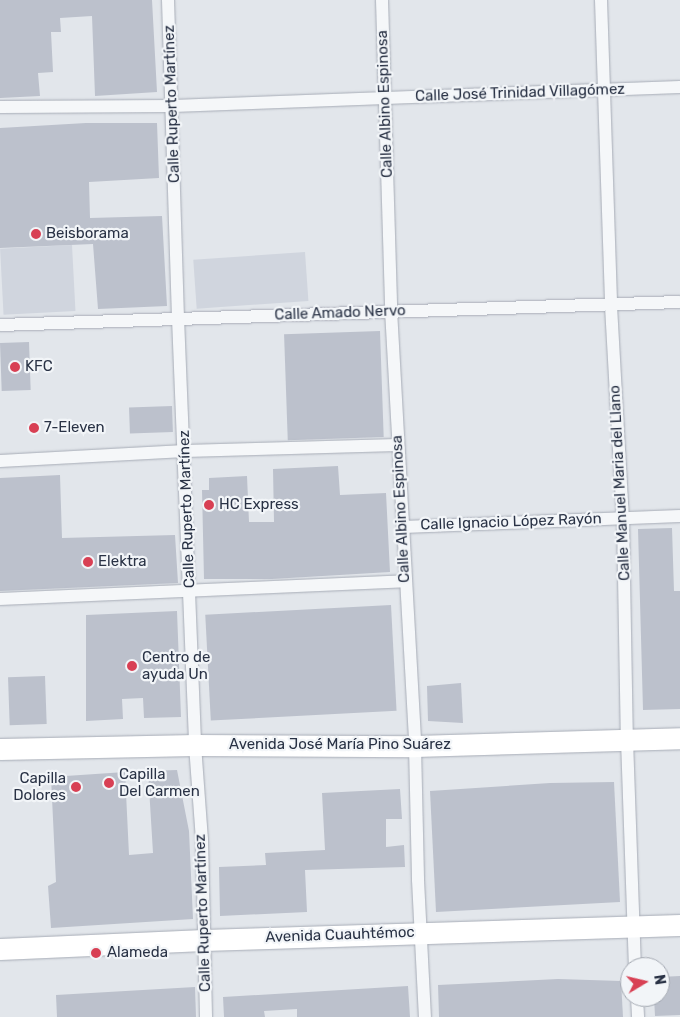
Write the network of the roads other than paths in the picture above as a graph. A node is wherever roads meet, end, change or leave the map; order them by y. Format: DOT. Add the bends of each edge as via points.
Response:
graph roads {
  1 [pos="168,0"];
  2 [pos="382,0"];
  3 [pos="601,0"];
  4 [pos="680,87"];
  5 [pos="604,90"];
  6 [pos="386,98"];
  7 [pos="173,106"];
  8 [pos="0,107"];
  9 [pos="680,302"];
  10 [pos="611,306"];
  11 [pos="391,310"];
  12 [pos="178,318"];
  13 [pos="0,325"];
  14 [pos="397,445"];
  15 [pos="185,451"];
  16 [pos="0,461"];
  17 [pos="680,516"];
  18 [pos="623,518"];
  19 [pos="403,527"];
  20 [pos="406,581"];
  21 [pos="190,591"];
  22 [pos="0,599"];
  23 [pos="680,738"];
  24 [pos="627,740"];
  25 [pos="195,745"];
  26 [pos="416,746"];
  27 [pos="0,749"];
  28 [pos="633,925"];
  29 [pos="680,925"];
  30 [pos="421,932"];
  31 [pos="204,940"];
  32 [pos="0,950"];
  33 [pos="635,957"];
  34 [pos="206,1017"];
  35 [pos="425,1017"];
  1 -- 7 [label="street, Calle Ruperto Martínez"];
  2 -- 6 [label="street, Calle Albino Espinosa"];
  3 -- 5 [label="street, Calle Manuel Maria del Llano"];
  4 -- 5 [label="street, Calle José Trinidad Villagómez"];
  5 -- 6 [label="street, Calle José Trinidad Villagómez"];
  5 -- 10 [label="street, Calle Manuel Maria del Llano"];
  6 -- 7 [label="street, Calle José Trinidad Villagómez"];
  6 -- 11 [label="street, Calle Albino Espinosa"];
  7 -- 8 [label="street, Calle José Trinidad Villagómez"];
  7 -- 12 [label="street, Calle Ruperto Martínez"];
  9 -- 10 [label="street, Calle Amado Nervo"];
  10 -- 11 [label="street, Calle Amado Nervo"];
  10 -- 18 [label="street, Calle Manuel Maria del Llano"];
  11 -- 12 [label="street, Calle Amado Nervo"];
  11 -- 14 [label="street, Calle Albino Espinosa"];
  12 -- 13 [label="street, Calle Amado Nervo"];
  12 -- 15 [label="street, Calle Ruperto Martínez"];
  14 -- 15 [label="street"];
  14 -- 19 [label="street, Calle Albino Espinosa"];
  15 -- 16 [label="street"];
  15 -- 21 [label="street, Calle Ruperto Martínez"];
  17 -- 18 [label="street, Calle Ignacio López Rayón"];
  18 -- 19 [label="street, Calle Ignacio López Rayón"];
  18 -- 24 [label="street, Calle Manuel Maria del Llano"];
  19 -- 20 [label="street, Calle Albino Espinosa"];
  20 -- 21 [label="street"];
  20 -- 26 [label="street, Calle Albino Espinosa"];
  21 -- 22 [label="street"];
  21 -- 25 [label="street, Calle Ruperto Martínez"];
  23 -- 24 [label="highway, Avenida José María Pino Suárez"];
  24 -- 26 [label="highway, Avenida José María Pino Suárez"];
  24 -- 28 [label="street, Calle Manuel Maria del Llano"];
  25 -- 26 [label="highway, Avenida José María Pino Suárez"];
  25 -- 27 [label="highway, Avenida José María Pino Suárez"];
  25 -- 31 [label="street, Calle Ruperto Martínez" via="202,840"];
  26 -- 30 [label="street, Calle Albino Espinosa"];
  28 -- 29 [label="highway, Avenida Cuauhtémoc"];
  28 -- 30 [label="highway, Avenida Cuauhtémoc"];
  28 -- 33 [label="street, Calle Manuel Maria del Llano"];
  30 -- 31 [label="highway, Avenida Cuauhtémoc"];
  30 -- 35 [label="street, Calle Albino Espinosa"];
  31 -- 32 [label="highway, Avenida Cuauhtémoc"];
  31 -- 34 [label="street, Calle Ruperto Martínez"];
}
